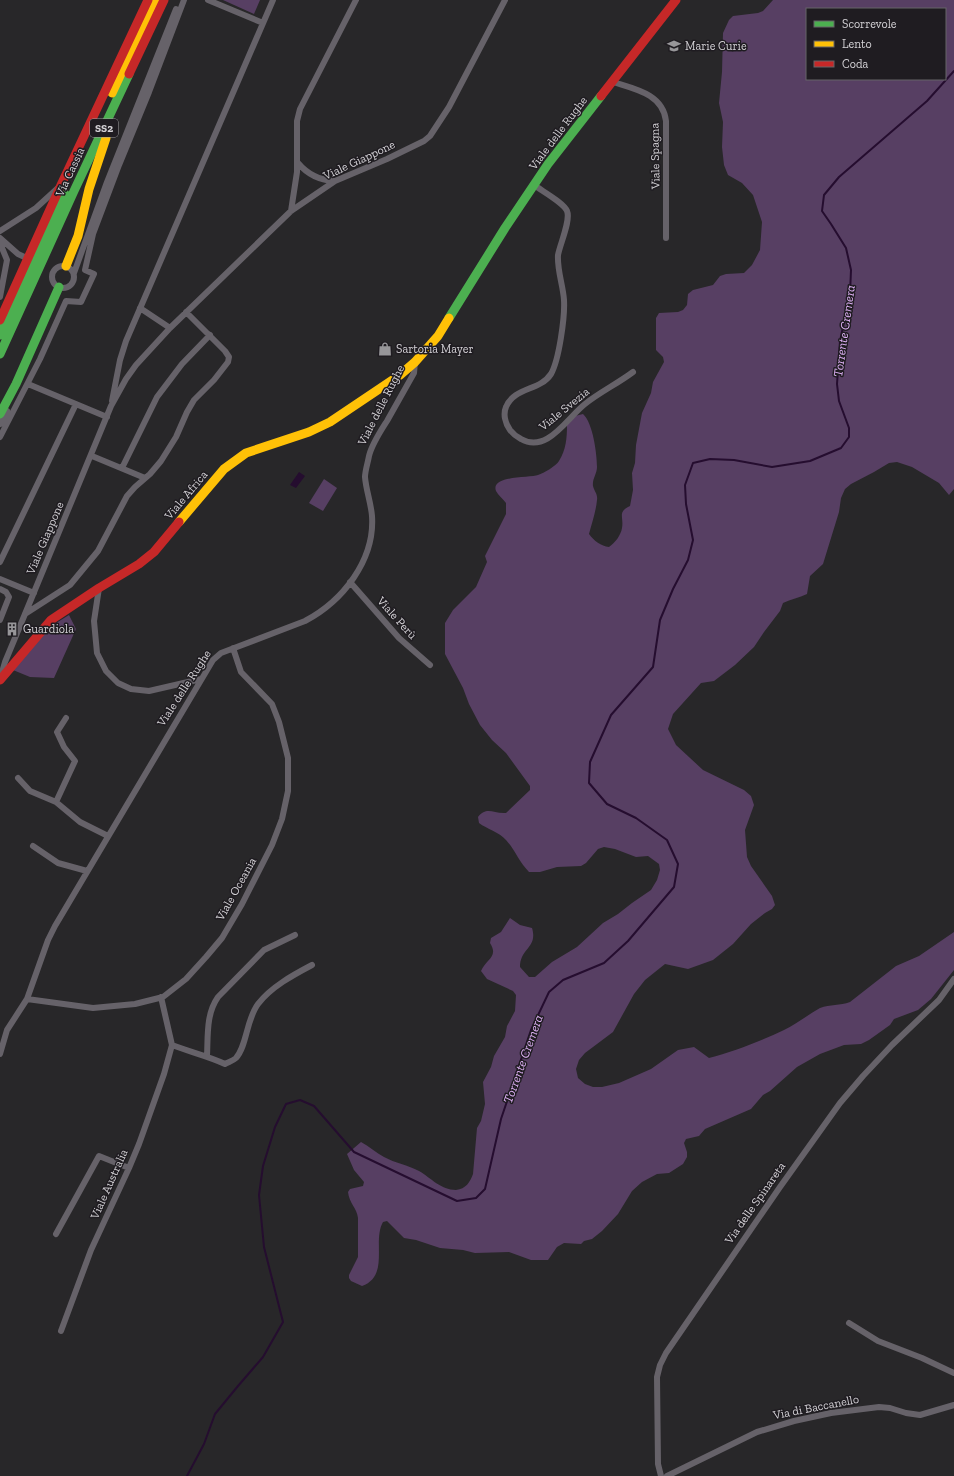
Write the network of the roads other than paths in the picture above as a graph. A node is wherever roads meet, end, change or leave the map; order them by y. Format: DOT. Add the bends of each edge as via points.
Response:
graph roads {
  1 [pos="148,0"];
  2 [pos="155,0"];
  3 [pos="164,0"];
  4 [pos="180,0"];
  5 [pos="184,0"];
  6 [pos="208,0"];
  7 [pos="273,0"];
  8 [pos="356,0"];
  9 [pos="676,0"];
  10 [pos="504,1"];
  11 [pos="263,23"];
  12 [pos="613,82"];
  13 [pos="112,112"];
  14 [pos="298,163"];
  15 [pos="335,181"];
  16 [pos="61,185"];
  17 [pos="534,185"];
  18 [pos="291,211"];
  19 [pos="0,230"];
  20 [pos="0,238"];
  21 [pos="666,238"];
  22 [pos="0,243"];
  23 [pos="39,252"];
  24 [pos="18,254"];
  25 [pos="7,260"];
  26 [pos="66,266"];
  27 [pos="53,271"];
  28 [pos="29,273"];
  29 [pos="74,273"];
  30 [pos="61,288"];
  31 [pos="0,297"];
  32 [pos="140,308"];
  33 [pos="186,312"];
  34 [pos="0,320"];
  35 [pos="170,328"];
  36 [pos="0,335"];
  37 [pos="210,335"];
  38 [pos="0,354"];
  39 [pos="415,362"];
  40 [pos="633,372"];
  41 [pos="28,384"];
  42 [pos="76,404"];
  43 [pos="112,406"];
  44 [pos="0,414"];
  45 [pos="107,417"];
  46 [pos="0,424"];
  47 [pos="0,437"];
  48 [pos="92,456"];
  49 [pos="122,468"];
  50 [pos="145,478"];
  51 [pos="0,562"];
  52 [pos="0,579"];
  53 [pos="350,582"];
  54 [pos="99,588"];
  55 [pos="0,589"];
  56 [pos="34,593"];
  57 [pos="25,614"];
  58 [pos="0,620"];
  59 [pos="232,648"];
  60 [pos="430,665"];
  61 [pos="201,679"];
  62 [pos="0,680"];
  63 [pos="66,718"];
  64 [pos="18,778"];
  65 [pos="56,802"];
  66 [pos="108,836"];
  67 [pos="33,846"];
  68 [pos="87,871"];
  69 [pos="295,935"];
  70 [pos="312,965"];
  71 [pos="954,979"];
  72 [pos="161,997"];
  73 [pos="27,999"];
  74 [pos="0,1029"];
  75 [pos="7,1030"];
  76 [pos="172,1045"];
  77 [pos="0,1054"];
  78 [pos="207,1056"];
  79 [pos="129,1168"];
  80 [pos="56,1234"];
  81 [pos="849,1323"];
  82 [pos="61,1330"];
  83 [pos="954,1373"];
  84 [pos="954,1405"];
  85 [pos="661,1476"];
  86 [pos="667,1476"];
  1 -- 16 [label="main road"];
  2 -- 23 [label="main road, Via Cassia / SS2"];
  3 -- 13 [label="main road, Via Cassia / SS2"];
  4 -- 29 [label="street" via="107,182"];
  5 -- 41 [label="street" via="93,234 85,270 94,274 81,302 66,301"];
  6 -- 11 [label="street"];
  7 -- 11 [label="street, Viale Giappone"];
  8 -- 14 [label="street" via="300,110 297,121"];
  9 -- 12 [label="main road, Viale delle Rughe"];
  10 -- 15 [label="street, Viale Giappone" via="449,107 430,136"];
  11 -- 32 [label="street, Viale Giappone"];
  12 -- 17 [label="main road, Viale delle Rughe"];
  12 -- 21 [label="street, Viale Spagna" via="649,95 660,104 664,112"];
  13 -- 23 [label="main road, Via Cassia / SS2"];
  13 -- 26 [label="main road" via="112,120 89,189 78,236"];
  14 -- 15 [label="street" via="311,175"];
  14 -- 18 [label="street"];
  15 -- 18 [label="street, Viale Giappone"];
  16 -- 19 [label="street" via="36,208"];
  16 -- 23 [label="main road"];
  17 -- 39 [label="main road, Viale delle Rughe" via="438,336"];
  17 -- 40 [label="street, Viale Svezia" via="563,206 568,214 558,256 564,300 562,337 552,372 542,382 516,394 506,407 504,412 508,426 514,434 527,442 546,440 584,405"];
  18 -- 33 [label="street, Viale Giappone"];
  20 -- 24 [label="street"];
  22 -- 25 [label="street"];
  23 -- 28 [label="main road, Via Cassia / SS2"];
  24 -- 25 [label="street"];
  24 -- 27 [label="street"];
  25 -- 31 [label="street"];
  26 -- 27 [label="street" via="59,266"];
  26 -- 29 [label="street"];
  27 -- 30 [label="street" via="53,282"];
  28 -- 34 [label="main road"];
  28 -- 36 [label="main road, Via Cassia / SS2"];
  28 -- 38 [label="main road, Via Cassia / SS2"];
  29 -- 30 [label="street" via="74,280 68,288"];
  30 -- 44 [label="main road"];
  30 -- 46 [label="street"];
  32 -- 35 [label="street"];
  32 -- 43 [label="street, Viale Giappone" via="120,360"];
  33 -- 35 [label="street, Viale Giappone"];
  33 -- 37 [label="street"];
  35 -- 43 [label="street, Viale Giappone" via="136,365"];
  37 -- 49 [label="street" via="182,364 157,397"];
  37 -- 50 [label="street" via="227,353 228,361 194,400 166,454"];
  39 -- 53 [label="street, Viale delle Rughe" via="414,373 369,454 365,477 372,516 372,535 365,558"];
  39 -- 54 [label="main road, Viale Africa" via="330,422 309,432 246,453 233,461 154,552"];
  41 -- 42 [label="street"];
  41 -- 47 [label="street"];
  42 -- 45 [label="street"];
  42 -- 51 [label="street"];
  43 -- 45 [label="street, Viale Giappone"];
  45 -- 48 [label="street, Viale Giappone"];
  48 -- 49 [label="street"];
  48 -- 56 [label="street, Viale Giappone"];
  49 -- 50 [label="street"];
  50 -- 57 [label="street" via="127,496 98,551 70,585"];
  52 -- 56 [label="street"];
  53 -- 59 [label="street, Viale delle Rughe" via="318,615"];
  53 -- 60 [label="street, Viale Perù" via="399,638"];
  54 -- 61 [label="street" via="94,621 97,653 106,671 118,683 131,689 149,691"];
  54 -- 62 [label="main road, Viale Africa" via="52,620"];
  55 -- 58 [label="street" via="6,592 9,598"];
  56 -- 57 [label="street, Viale Giappone"];
  57 -- 62 [label="street, Viale Giappone"];
  59 -- 61 [label="street, Viale delle Rughe" via="213,660"];
  59 -- 72 [label="street, Viale Oceania" via="241,672 272,704 288,758 288,791 282,819 272,845 222,938 186,979"];
  61 -- 66 [label="street, Viale delle Rughe"];
  63 -- 65 [label="street" via="57,732 75,761"];
  64 -- 65 [label="street" via="30,791"];
  65 -- 66 [label="street" via="80,822"];
  66 -- 68 [label="street, Viale delle Rughe"];
  67 -- 68 [label="street" via="58,863"];
  68 -- 73 [label="street, Viale delle Rughe" via="48,940"];
  69 -- 78 [label="street" via="264,950 218,997 210,1014"];
  70 -- 78 [label="street" via="274,988 258,1004 249,1020 235,1059 225,1064"];
  71 -- 85 [label="street, Via delle Spinareta" via="940,1000 892,1045 840,1103 666,1353 657,1377 658,1464"];
  72 -- 73 [label="street, Viale Oceania" via="135,1004 93,1008"];
  72 -- 76 [label="street, Viale Australia"];
  73 -- 75 [label="street, Viale delle Rughe"];
  74 -- 75 [label="street"];
  75 -- 77 [label="street, Viale delle Rughe"];
  76 -- 78 [label="street"];
  76 -- 79 [label="street, Viale Australia" via="158,1095"];
  79 -- 80 [label="street" via="99,1156"];
  79 -- 82 [label="street, Viale Australia" via="91,1250"];
  81 -- 83 [label="street" via="878,1341"];
  84 -- 86 [label="street, Via di Baccanello" via="920,1415 879,1407 794,1421 756,1432"];
}
